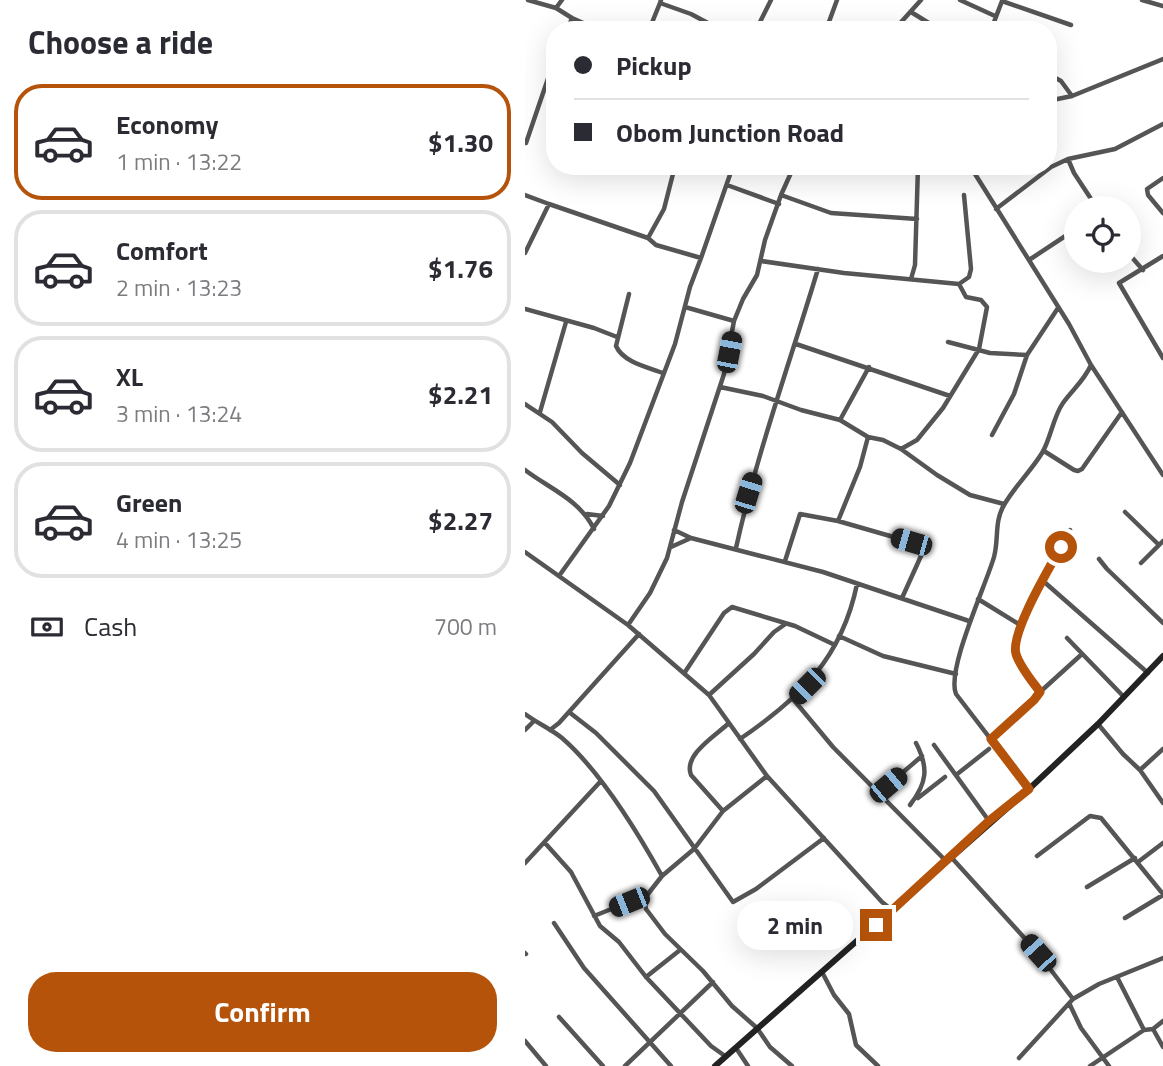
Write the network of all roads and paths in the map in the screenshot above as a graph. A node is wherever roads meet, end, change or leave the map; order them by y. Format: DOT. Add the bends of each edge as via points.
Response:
graph roads {
  1 [pos="528,0"];
  2 [pos="562,0"];
  3 [pos="771,0"];
  4 [pos="837,0"];
  5 [pos="921,0"];
  6 [pos="960,0"];
  7 [pos="1002,0"];
  8 [pos="1142,0"];
  9 [pos="660,2"];
  10 [pos="1163,6"];
  11 [pos="557,8"];
  12 [pos="911,12"];
  13 [pos="995,16"];
  14 [pos="572,18"];
  15 [pos="571,21"];
  16 [pos="579,21"];
  17 [pos="653,21"];
  18 [pos="704,21"];
  19 [pos="760,21"];
  20 [pos="829,21"];
  21 [pos="902,21"];
  22 [pos="926,21"];
  23 [pos="994,21"];
  24 [pos="1071,26"];
  25 [pos="1163,59"];
  26 [pos="1057,79"];
  27 [pos="546,87"];
  28 [pos="1072,96"];
  29 [pos="1057,99"];
  30 [pos="1163,124"];
  31 [pos="526,143"];
  32 [pos="1068,159"];
  33 [pos="1057,164"];
  34 [pos="673,175"];
  35 [pos="730,175"];
  36 [pos="790,175"];
  37 [pos="918,175"];
  38 [pos="976,175"];
  39 [pos="1041,175"];
  40 [pos="1163,178"];
  41 [pos="727,186"];
  42 [pos="525,195"];
  43 [pos="781,195"];
  44 [pos="964,195"];
  45 [pos="1089,196"];
  46 [pos="549,204"];
  47 [pos="779,204"];
  48 [pos="996,209"];
  49 [pos="1163,213"];
  50 [pos="917,219"];
  51 [pos="1064,237"];
  52 [pos="648,238"];
  53 [pos="525,253"];
  54 [pos="1163,256"];
  55 [pos="701,258"];
  56 [pos="1029,260"];
  57 [pos="761,261"];
  58 [pos="1141,268"];
  59 [pos="818,269"];
  60 [pos="1143,270"];
  61 [pos="912,279"];
  62 [pos="959,284"];
  63 [pos="629,294"];
  64 [pos="685,307"];
  65 [pos="1058,308"];
  66 [pos="525,309"];
  67 [pos="734,321"];
  68 [pos="566,322"];
  69 [pos="617,337"];
  70 [pos="948,342"];
  71 [pos="796,344"];
  72 [pos="979,349"];
  73 [pos="1027,355"];
  74 [pos="1163,358"];
  75 [pos="1091,365"];
  76 [pos="869,367"];
  77 [pos="663,373"];
  78 [pos="720,387"];
  79 [pos="950,396"];
  80 [pos="776,400"];
  81 [pos="525,404"];
  82 [pos="1122,411"];
  83 [pos="540,412"];
  84 [pos="840,420"];
  85 [pos="992,435"];
  86 [pos="868,437"];
  87 [pos="901,449"];
  88 [pos="1044,451"];
  89 [pos="525,470"];
  90 [pos="1163,475"];
  91 [pos="620,485"];
  92 [pos="1004,504"];
  93 [pos="1125,512"];
  94 [pos="587,514"];
  95 [pos="603,516"];
  96 [pos="838,521"];
  97 [pos="594,529"];
  98 [pos="674,530"];
  99 [pos="1070,530"];
  100 [pos="691,538"];
  101 [pos="1161,543"];
  102 [pos="670,548"];
  103 [pos="736,548"];
  104 [pos="525,552"];
  105 [pos="1099,559"];
  106 [pos="785,561"];
  107 [pos="1141,563"];
  108 [pos="559,576"];
  109 [pos="1042,580"];
  110 [pos="857,584"];
  111 [pos="902,598"];
  112 [pos="978,599"];
  113 [pos="775,621"];
  114 [pos="969,621"];
  115 [pos="1163,623"];
  116 [pos="785,624"];
  117 [pos="628,625"];
  118 [pos="1022,626"];
  119 [pos="774,632"];
  120 [pos="639,634"];
  121 [pos="839,636"];
  122 [pos="1067,638"];
  123 [pos="835,645"];
  124 [pos="1082,654"];
  125 [pos="1163,656"];
  126 [pos="685,672"];
  127 [pos="1148,673"];
  128 [pos="956,674"];
  129 [pos="1040,692"];
  130 [pos="709,695"];
  131 [pos="1125,697"];
  132 [pos="793,699"];
  133 [pos="569,712"];
  134 [pos="525,715"];
  135 [pos="534,720"];
  136 [pos="559,723"];
  137 [pos="729,723"];
  138 [pos="1098,724"];
  139 [pos="525,730"];
  140 [pos="549,730"];
  141 [pos="561,737"];
  142 [pos="740,739"];
  143 [pos="991,739"];
  144 [pos="916,743"];
  145 [pos="934,745"];
  146 [pos="989,749"];
  147 [pos="1163,749"];
  148 [pos="923,756"];
  149 [pos="1140,770"];
  150 [pos="956,775"];
  151 [pos="767,776"];
  152 [pos="945,776"];
  153 [pos="600,782"];
  154 [pos="888,785"];
  155 [pos="1029,789"];
  156 [pos="1163,803"];
  157 [pos="910,805"];
  158 [pos="723,811"];
  159 [pos="900,813"];
  160 [pos="989,821"];
  161 [pos="824,838"];
  162 [pos="545,842"];
  163 [pos="1163,843"];
  164 [pos="694,849"];
  165 [pos="1037,856"];
  166 [pos="949,859"];
  167 [pos="1136,860"];
  168 [pos="525,863"];
  169 [pos="662,876"];
  170 [pos="1087,887"];
  171 [pos="647,894"];
  172 [pos="1163,894"];
  173 [pos="893,910"];
  174 [pos="594,916"];
  175 [pos="1125,918"];
  176 [pos="554,923"];
  177 [pos="680,950"];
  178 [pos="1163,958"];
  179 [pos="822,972"];
  180 [pos="1117,977"];
  181 [pos="646,978"];
  182 [pos="713,982"];
  183 [pos="1071,1002"];
  184 [pos="680,1013"];
  185 [pos="559,1017"];
  186 [pos="1163,1021"];
  187 [pos="757,1028"];
  188 [pos="1153,1029"];
  189 [pos="1144,1030"];
  190 [pos="525,1041"];
  191 [pos="649,1043"];
  192 [pos="735,1047"];
  193 [pos="1163,1047"];
  194 [pos="725,1056"];
  195 [pos="1103,1057"];
  196 [pos="1019,1058"];
  197 [pos="546,1066"];
  198 [pos="603,1066"];
  199 [pos="625,1066"];
  200 [pos="671,1066"];
  201 [pos="715,1066"];
  202 [pos="748,1066"];
  203 [pos="792,1066"];
  204 [pos="878,1066"];
  205 [pos="1090,1066"];
  206 [pos="1109,1066"];
  1 -- 11 [label="street"];
  2 -- 11 [label="street"];
  3 -- 19 [label="street"];
  4 -- 20 [label="street"];
  5 -- 12 [label="street"];
  6 -- 13 [label="street"];
  7 -- 13 [label="street"];
  7 -- 24 [label="street"];
  8 -- 10 [label="street"];
  9 -- 17 [label="street"];
  9 -- 18 [label="street"];
  11 -- 14 [label="street"];
  12 -- 21 [label="street"];
  12 -- 22 [label="street"];
  13 -- 23 [label="street"];
  14 -- 15 [label="street"];
  14 -- 16 [label="street"];
  25 -- 28 [label="street"];
  26 -- 28 [label="street"];
  27 -- 31 [label="street"];
  28 -- 29 [label="street"];
  30 -- 32 [label="street" via="1115,149"];
  32 -- 33 [label="street"];
  32 -- 45 [label="street"];
  34 -- 52 [label="street" via="664,209"];
  35 -- 41 [label="street"];
  36 -- 43 [label="street"];
  37 -- 50 [label="street"];
  38 -- 48 [label="street"];
  39 -- 48 [label="street"];
  40 -- 49 [label="street" via="1147,189"];
  41 -- 47 [label="street"];
  41 -- 55 [label="street"];
  42 -- 46 [label="street"];
  43 -- 47 [label="street"];
  43 -- 50 [label="street" via="831,213"];
  44 -- 62 [label="street" via="971,269"];
  46 -- 52 [label="street"];
  46 -- 53 [label="street"];
  47 -- 57 [label="street"];
  48 -- 56 [label="street"];
  50 -- 61 [label="street"];
  51 -- 56 [label="street"];
  52 -- 55 [label="street" via="656,245"];
  54 -- 60 [label="street"];
  55 -- 64 [label="street"];
  56 -- 65 [label="street"];
  57 -- 59 [label="street"];
  57 -- 67 [label="street"];
  58 -- 60 [label="street"];
  59 -- 61 [label="street"];
  59 -- 71 [label="street"];
  60 -- 74 [label="street" via="1119,283"];
  61 -- 62 [label="street"];
  62 -- 72 [label="street" via="966,297 981,300 987,307"];
  63 -- 69 [label="street"];
  64 -- 67 [label="street"];
  64 -- 77 [label="street"];
  65 -- 73 [label="street"];
  65 -- 75 [label="street"];
  66 -- 68 [label="street"];
  67 -- 78 [label="street"];
  68 -- 69 [label="street"];
  68 -- 83 [label="street"];
  69 -- 77 [label="street" via="616,346 623,356"];
  70 -- 72 [label="street"];
  71 -- 76 [label="street"];
  71 -- 80 [label="street"];
  72 -- 73 [label="street"];
  72 -- 79 [label="street"];
  73 -- 85 [label="street" via="1014,394"];
  75 -- 82 [label="street"];
  75 -- 88 [label="street" via="1063,402"];
  76 -- 79 [label="street"];
  76 -- 84 [label="street"];
  77 -- 91 [label="street"];
  78 -- 80 [label="street"];
  78 -- 98 [label="street"];
  79 -- 87 [label="street" via="917,440"];
  80 -- 84 [label="street"];
  80 -- 103 [label="street"];
  81 -- 83 [label="street"];
  82 -- 88 [label="street" via="1082,469 1074,470"];
  82 -- 90 [label="street"];
  83 -- 91 [label="street"];
  84 -- 86 [label="street"];
  86 -- 87 [label="street"];
  86 -- 96 [label="street"];
  87 -- 92 [label="street" via="961,490"];
  88 -- 92 [label="street"];
  89 -- 94 [label="street"];
  91 -- 95 [label="street"];
  92 -- 112 [label="street" via="996,524 989,576"];
  93 -- 101 [label="street"];
  94 -- 95 [label="street"];
  94 -- 97 [label="street"];
  95 -- 97 [label="street"];
  96 -- 106 [label="street" via="800,514"];
  96 -- 111 [label="street" via="918,546 921,556"];
  97 -- 108 [label="street"];
  98 -- 100 [label="street"];
  98 -- 102 [label="street"];
  99 -- 109 [label="street"];
  100 -- 102 [label="street"];
  100 -- 103 [label="street"];
  101 -- 107 [label="street"];
  102 -- 117 [label="street" via="658,578"];
  103 -- 106 [label="street"];
  104 -- 108 [label="street"];
  105 -- 115 [label="street"];
  106 -- 110 [label="street"];
  108 -- 117 [label="street"];
  109 -- 118 [label="street"];
  109 -- 127 [label="street"];
  110 -- 111 [label="street"];
  110 -- 121 [label="street"];
  111 -- 114 [label="street"];
  112 -- 114 [label="street"];
  112 -- 118 [label="street"];
  113 -- 116 [label="street"];
  113 -- 119 [label="street"];
  113 -- 126 [label="street" via="727,609"];
  114 -- 128 [label="street"];
  116 -- 119 [label="street"];
  116 -- 123 [label="street"];
  117 -- 120 [label="street"];
  118 -- 129 [label="street" via="1015,651"];
  119 -- 130 [label="street"];
  120 -- 126 [label="street"];
  120 -- 133 [label="street"];
  121 -- 123 [label="street"];
  121 -- 128 [label="street" via="883,656"];
  122 -- 124 [label="street"];
  123 -- 132 [label="street"];
  124 -- 129 [label="street"];
  124 -- 131 [label="street"];
  125 -- 127 [label="main road"];
  126 -- 130 [label="street"];
  127 -- 131 [label="main road"];
  128 -- 143 [label="street" via="955,694"];
  129 -- 143 [label="street"];
  130 -- 137 [label="street"];
  131 -- 138 [label="main road"];
  132 -- 142 [label="street"];
  132 -- 159 [label="street" via="833,747"];
  133 -- 136 [label="street"];
  133 -- 164 [label="street" via="654,791"];
  134 -- 135 [label="street"];
  135 -- 139 [label="street"];
  135 -- 140 [label="street"];
  136 -- 140 [label="street"];
  136 -- 141 [label="street"];
  137 -- 142 [label="street"];
  137 -- 158 [label="street" via="694,755 688,768"];
  138 -- 149 [label="street"];
  138 -- 155 [label="main road"];
  140 -- 141 [label="street"];
  141 -- 153 [label="street"];
  142 -- 151 [label="street"];
  143 -- 155 [label="street"];
  144 -- 148 [label="street"];
  145 -- 150 [label="street"];
  146 -- 150 [label="street"];
  147 -- 149 [label="street"];
  148 -- 154 [label="street"];
  148 -- 157 [label="street" via="924,785"];
  149 -- 156 [label="street"];
  150 -- 160 [label="street"];
  151 -- 158 [label="street"];
  151 -- 161 [label="street"];
  152 -- 157 [label="street"];
  153 -- 162 [label="street"];
  153 -- 169 [label="street"];
  155 -- 160 [label="main road"];
  157 -- 159 [label="street"];
  158 -- 164 [label="street"];
  159 -- 166 [label="street"];
  160 -- 166 [label="main road"];
  161 -- 164 [label="street" via="737,902 730,899"];
  161 -- 173 [label="street"];
  162 -- 168 [label="street"];
  162 -- 174 [label="street" via="571,872"];
  163 -- 167 [label="street"];
  164 -- 169 [label="street"];
  165 -- 167 [label="street" via="1095,816"];
  166 -- 173 [label="main road"];
  166 -- 183 [label="street" via="1038,953"];
  167 -- 170 [label="street"];
  167 -- 172 [label="street"];
  169 -- 171 [label="street"];
  171 -- 174 [label="street"];
  171 -- 177 [label="street" via="646,909"];
  172 -- 175 [label="street"];
  173 -- 179 [label="main road"];
  174 -- 181 [label="street"];
  176 -- 191 [label="street" via="584,968"];
  177 -- 181 [label="street"];
  177 -- 182 [label="street"];
  178 -- 180 [label="street"];
  179 -- 187 [label="main road"];
  179 -- 204 [label="street" via="849,1014 856,1045"];
  180 -- 183 [label="street"];
  180 -- 189 [label="street"];
  181 -- 184 [label="street"];
  182 -- 184 [label="street"];
  182 -- 187 [label="street"];
  183 -- 195 [label="street" via="1074,1016"];
  183 -- 196 [label="street"];
  184 -- 191 [label="street"];
  184 -- 194 [label="street"];
  185 -- 198 [label="street"];
  186 -- 188 [label="street"];
  187 -- 192 [label="main road"];
  187 -- 203 [label="street" via="769,1047"];
  188 -- 189 [label="street"];
  188 -- 193 [label="street"];
  189 -- 195 [label="street"];
  190 -- 197 [label="street"];
  191 -- 199 [label="street"];
  191 -- 200 [label="street"];
  192 -- 194 [label="main road"];
  192 -- 202 [label="street"];
  194 -- 201 [label="main road"];
  195 -- 205 [label="street"];
  195 -- 206 [label="street"];
}
